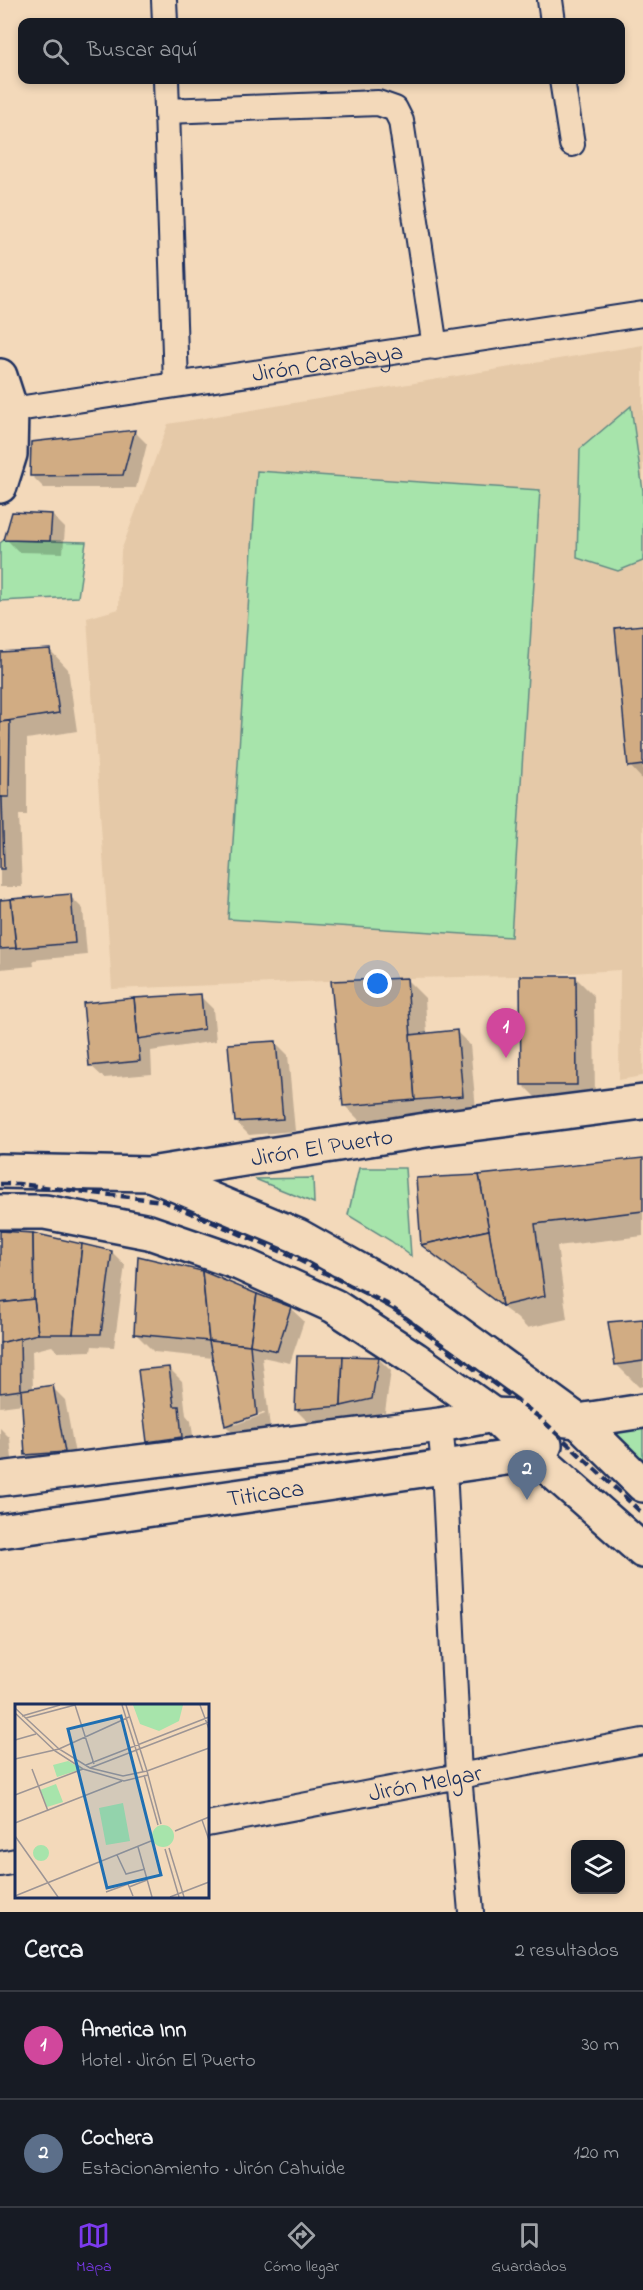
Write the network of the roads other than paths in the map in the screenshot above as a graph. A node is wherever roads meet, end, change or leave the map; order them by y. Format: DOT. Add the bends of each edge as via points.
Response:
graph roads {
  1 [pos="164,0"];
  2 [pos="549,0"];
  3 [pos="165,18"];
  4 [pos="552,18"];
  5 [pos="166,84"];
  6 [pos="563,84"];
  7 [pos="167,111"];
  8 [pos="572,144"];
  9 [pos="643,314"];
  10 [pos="435,346"];
  11 [pos="0,376"];
  12 [pos="176,384"];
  13 [pos="11,410"];
  14 [pos="0,486"];
  15 [pos="643,1102"];
  16 [pos="0,1171"];
  17 [pos="150,1174"];
  18 [pos="0,1212"];
  19 [pos="643,1411"];
  20 [pos="493,1415"];
  21 [pos="578,1421"];
  22 [pos="440,1425"];
  23 [pos="533,1454"];
  24 [pos="444,1467"];
  25 [pos="0,1479"];
  26 [pos="643,1485"];
  27 [pos="0,1531"];
  28 [pos="643,1551"];
  29 [pos="643,1741"];
  30 [pos="459,1775"];
  31 [pos="208,1824"];
  32 [pos="15,1861"];
  33 [pos="0,1864"];
  34 [pos="471,1912"];
  1 -- 3 [label="street"];
  2 -- 4 [label="street"];
  5 -- 7 [label="street"];
  6 -- 8 [label="street"];
  7 -- 10 [label="street" via="378,103 395,109 401,121"];
  7 -- 12 [label="street"];
  9 -- 10 [label="street, Jirón Carabaya"];
  10 -- 12 [label="street, Jirón Carabaya"];
  11 -- 13 [label="street"];
  12 -- 13 [label="street, Jirón Carabaya"];
  13 -- 14 [label="street" via="10,454"];
  15 -- 17 [label="street, Jirón El Puerto" via="432,1129"];
  16 -- 17 [label="street, Jirón El Puerto"];
  17 -- 21 [label="street" via="298,1236 412,1300"];
  18 -- 20 [label="street" via="45,1212 149,1232 239,1263 334,1306"];
  19 -- 21 [label="street"];
  20 -- 21 [label="street, Titicaca"];
  20 -- 22 [label="street, Titicaca"];
  20 -- 23 [label="street"];
  21 -- 23 [label="street"];
  21 -- 26 [label="street"];
  22 -- 24 [label="street"];
  22 -- 25 [label="street, Titicaca"];
  23 -- 24 [label="street, Titicaca"];
  23 -- 28 [label="street"];
  24 -- 27 [label="street, Titicaca"];
  24 -- 30 [label="street"];
  29 -- 30 [label="street, Jirón Melgar"];
  30 -- 31 [label="street, Jirón Melgar"];
  30 -- 34 [label="street"];
  32 -- 33 [label="street"];
}
